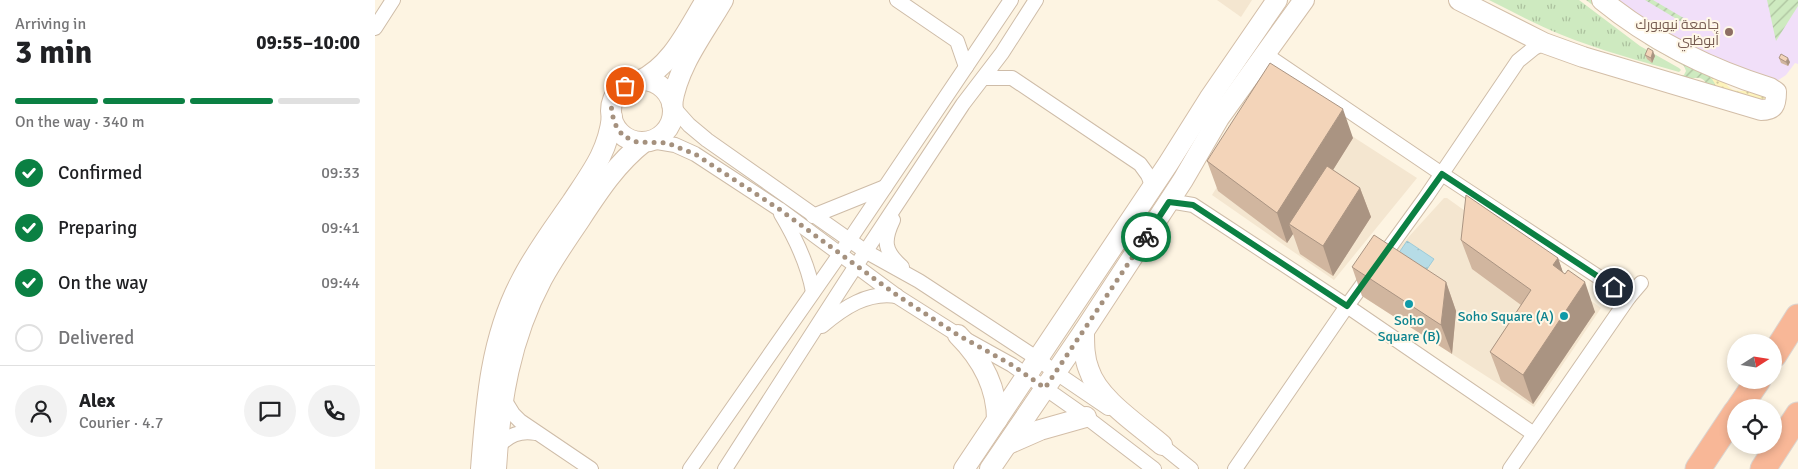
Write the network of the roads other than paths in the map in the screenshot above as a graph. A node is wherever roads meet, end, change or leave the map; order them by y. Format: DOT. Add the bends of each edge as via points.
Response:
graph roads {
  1 [pos="393,0"];
  2 [pos="706,0"];
  3 [pos="723,0"];
  4 [pos="897,0"];
  5 [pos="1011,0"];
  6 [pos="1036,0"];
  7 [pos="1277,0"];
  8 [pos="1288,0"];
  9 [pos="1305,0"];
  10 [pos="1459,0"];
  11 [pos="1602,0"];
  12 [pos="375,28"];
  13 [pos="1517,31"];
  14 [pos="985,38"];
  15 [pos="957,41"];
  16 [pos="1248,43"];
  17 [pos="1544,43"];
  18 [pos="1002,53"];
  19 [pos="1265,54"];
  20 [pos="1518,61"];
  21 [pos="966,67"];
  22 [pos="985,78"];
  23 [pos="1012,78"];
  24 [pos="639,81"];
  25 [pos="673,106"];
  26 [pos="612,117"];
  27 [pos="1219,118"];
  28 [pos="647,142"];
  29 [pos="1140,164"];
  30 [pos="1168,164"];
  31 [pos="1442,174"];
  32 [pos="1183,180"];
  33 [pos="885,187"];
  34 [pos="1153,187"];
  35 [pos="908,188"];
  36 [pos="1169,202"];
  37 [pos="1193,205"];
  38 [pos="779,209"];
  39 [pos="813,216"];
  40 [pos="849,240"];
  41 [pos="865,251"];
  42 [pos="840,254"];
  43 [pos="856,266"];
  44 [pos="919,281"];
  45 [pos="1641,283"];
  46 [pos="813,292"];
  47 [pos="898,296"];
  48 [pos="1629,297"];
  49 [pos="1347,306"];
  50 [pos="1798,317"];
  51 [pos="1085,331"];
  52 [pos="958,335"];
  53 [pos="1783,341"];
  54 [pos="806,343"];
  55 [pos="1038,359"];
  56 [pos="1026,375"];
  57 [pos="1050,380"];
  58 [pos="502,396"];
  59 [pos="1798,415"];
  60 [pos="1086,417"];
  61 [pos="997,420"];
  62 [pos="1727,426"];
  63 [pos="537,433"];
  64 [pos="1535,434"];
  65 [pos="1007,445"];
  66 [pos="1162,445"];
  67 [pos="497,448"];
  68 [pos="481,469"];
  69 [pos="496,469"];
  70 [pos="591,469"];
  71 [pos="690,469"];
  72 [pos="725,469"];
  73 [pos="964,469"];
  74 [pos="990,469"];
  75 [pos="1154,469"];
  76 [pos="1191,469"];
  77 [pos="1235,469"];
  78 [pos="1510,469"];
  79 [pos="1698,469"];
  80 [pos="1763,469"];
  1 -- 12 [label="street"];
  2 -- 24 [label="street" via="669,58"];
  3 -- 25 [label="street" via="682,68"];
  4 -- 15 [label="street"];
  5 -- 14 [label="street"];
  6 -- 18 [label="street"];
  7 -- 16 [label="street"];
  8 -- 19 [label="street" via="1262,38 1260,47"];
  9 -- 19 [label="street"];
  10 -- 13 [label="street"];
  11 -- 17 [label="street" via="1684,53 1776,92 1773,106 1761,110"];
  13 -- 17 [label="street"];
  13 -- 20 [label="street" via="1522,49"];
  14 -- 15 [label="street"];
  14 -- 21 [label="street"];
  15 -- 21 [label="street"];
  16 -- 27 [label="street" via="1249,60"];
  16 -- 30 [label="street"];
  17 -- 20 [label="street"];
  18 -- 22 [label="street"];
  18 -- 23 [label="street"];
  19 -- 27 [label="street"];
  19 -- 31 [label="street"];
  20 -- 31 [label="street"];
  21 -- 33 [label="street"];
  22 -- 23 [label="street"];
  22 -- 35 [label="street" via="963,104"];
  23 -- 29 [label="street"];
  24 -- 25 [label="street" via="646,80 660,86"];
  24 -- 26 [label="street" via="620,90 613,103"];
  25 -- 28 [label="street" via="671,122 664,134"];
  25 -- 39 [label="street" via="707,140"];
  26 -- 28 [label="street" via="623,136"];
  26 -- 68 [label="street" via="609,139 600,159 528,267 505,318 488,387"];
  27 -- 32 [label="street"];
  28 -- 38 [label="street" via="667,143 685,149"];
  28 -- 58 [label="street" via="623,160 606,180 541,280 515,344"];
  29 -- 30 [label="street"];
  29 -- 34 [label="street"];
  30 -- 34 [label="street"];
  31 -- 48 [label="street"];
  31 -- 49 [label="street"];
  32 -- 36 [label="street"];
  32 -- 37 [label="street"];
  33 -- 39 [label="street"];
  33 -- 40 [label="street"];
  34 -- 55 [label="street"];
  35 -- 41 [label="street"];
  35 -- 44 [label="street" via="887,232 887,246 894,260"];
  36 -- 37 [label="street"];
  36 -- 51 [label="street"];
  37 -- 49 [label="street"];
  38 -- 42 [label="street"];
  38 -- 46 [label="street" via="802,254"];
  39 -- 40 [label="street"];
  40 -- 41 [label="street"];
  40 -- 42 [label="street"];
  41 -- 43 [label="street"];
  41 -- 44 [label="street"];
  42 -- 43 [label="street"];
  42 -- 46 [label="street"];
  43 -- 47 [label="street"];
  43 -- 54 [label="street"];
  44 -- 55 [label="street"];
  45 -- 48 [label="street"];
  46 -- 71 [label="street"];
  47 -- 52 [label="street"];
  47 -- 54 [label="street" via="880,295 848,306 826,322"];
  48 -- 64 [label="street"];
  49 -- 64 [label="street"];
  49 -- 77 [label="street"];
  50 -- 53 [label="highway"];
  51 -- 57 [label="street"];
  51 -- 66 [label="street" via="1086,358 1095,384 1103,395"];
  52 -- 56 [label="street"];
  52 -- 61 [label="street" via="986,374 996,402"];
  54 -- 72 [label="street"];
  55 -- 56 [label="street"];
  55 -- 57 [label="street"];
  56 -- 57 [label="street"];
  56 -- 61 [label="street"];
  57 -- 60 [label="street"];
  57 -- 65 [label="street"];
  57 -- 66 [label="street"];
  58 -- 63 [label="street" via="513,414"];
  58 -- 67 [label="street"];
  59 -- 80 [label="highway"];
  60 -- 65 [label="street" via="1040,430"];
  60 -- 75 [label="street"];
  61 -- 73 [label="street"];
  62 -- 79 [label="highway"];
  63 -- 67 [label="street" via="515,434"];
  63 -- 70 [label="street"];
  64 -- 78 [label="street"];
  65 -- 74 [label="street"];
  66 -- 76 [label="street"];
  67 -- 69 [label="street"];
}
